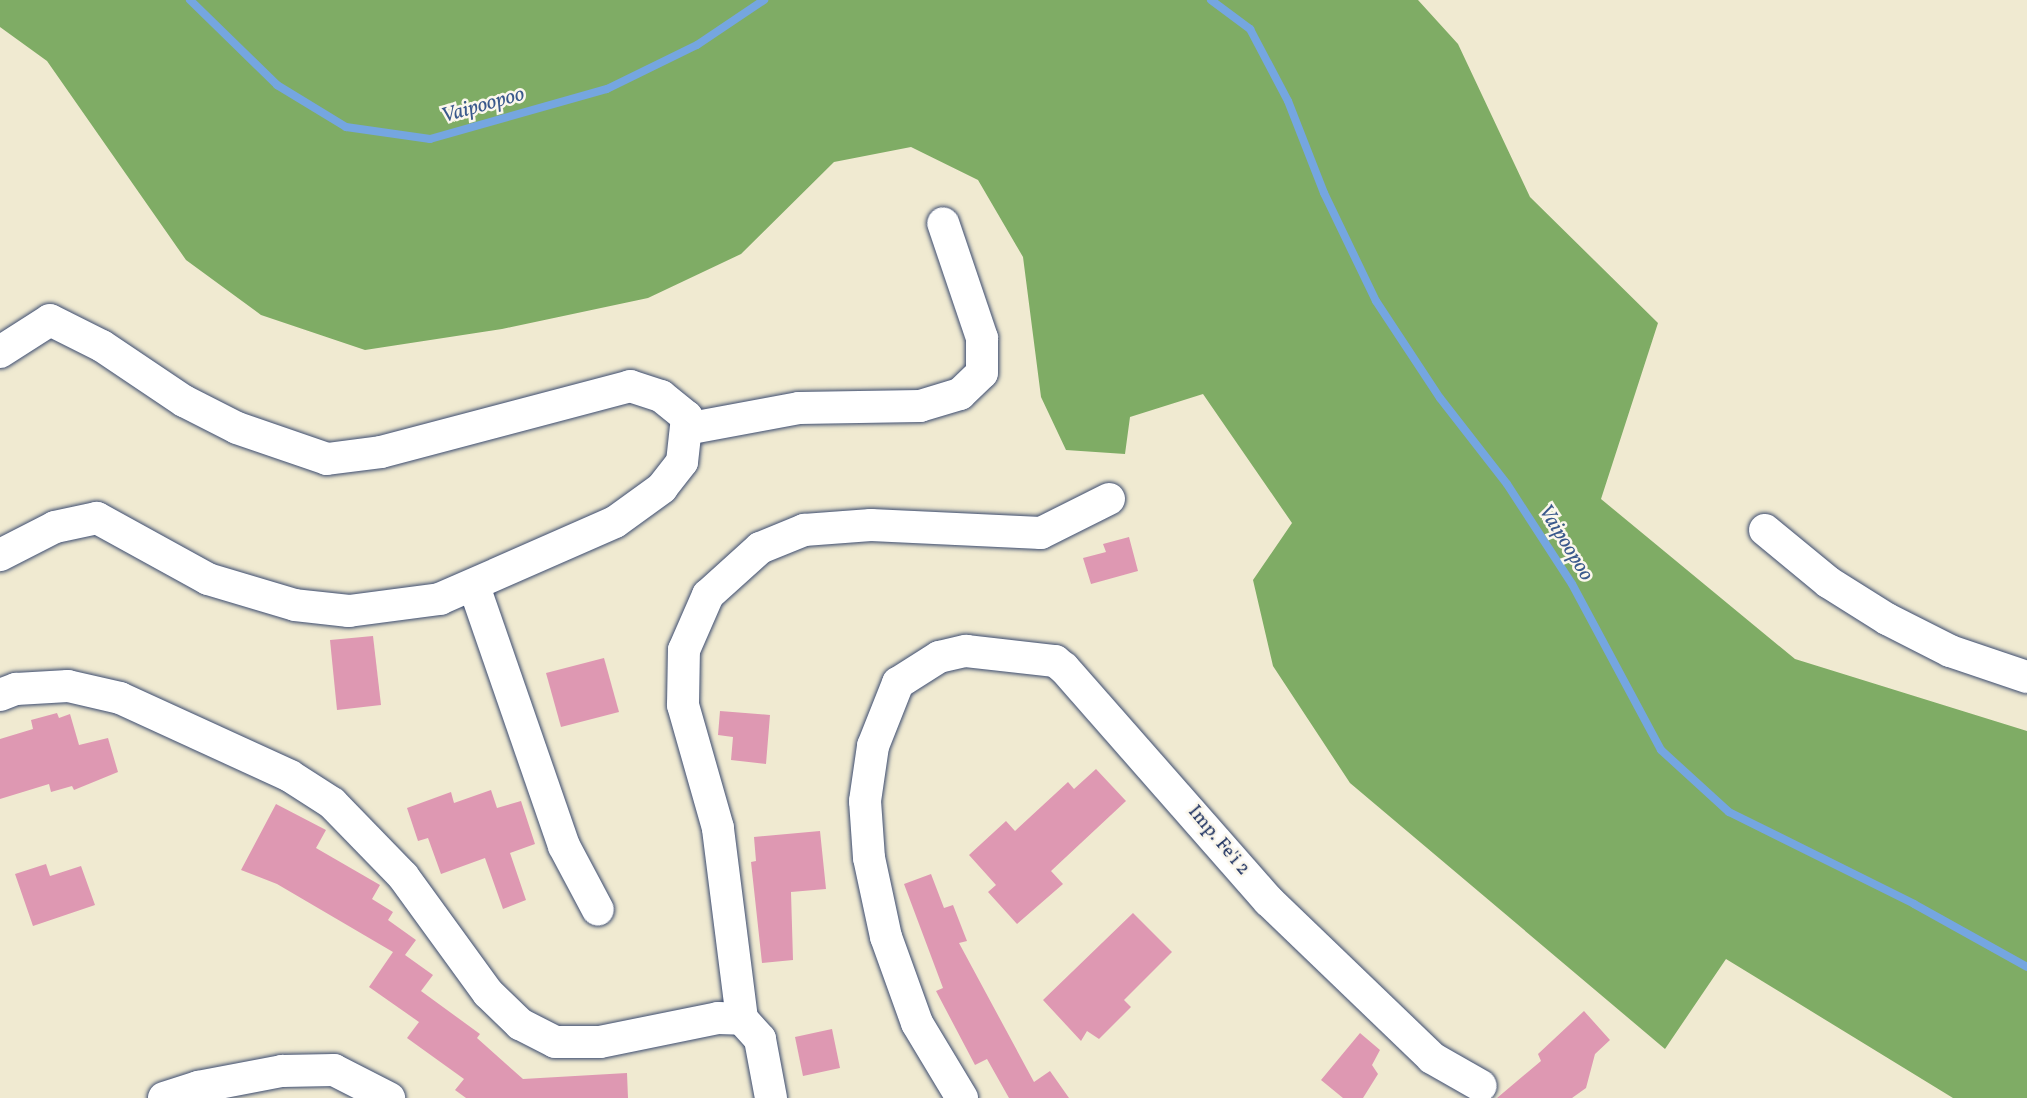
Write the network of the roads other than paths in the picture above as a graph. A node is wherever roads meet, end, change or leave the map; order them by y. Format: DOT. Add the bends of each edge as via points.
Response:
graph roads {
  1 [pos="943,223"];
  2 [pos="0,352"];
  3 [pos="686,429"];
  4 [pos="1109,499"];
  5 [pos="1765,530"];
  6 [pos="0,555"];
  7 [pos="474,586"];
  8 [pos="2027,677"];
  9 [pos="0,695"];
  10 [pos="597,910"];
  11 [pos="742,1019"];
  12 [pos="1481,1086"];
  13 [pos="164,1098"];
  14 [pos="390,1098"];
  15 [pos="771,1098"];
  16 [pos="962,1098"];
  1 -- 3 [label="street" via="982,338 982,373 960,394 920,406 799,408"];
  2 -- 3 [label="street" via="50,320 237,428 327,459 381,452 630,386 661,396 687,417"];
  3 -- 7 [label="street" via="681,462 662,488 615,522"];
  4 -- 11 [label="street" via="1041,533 871,525 804,530 760,548 708,595 684,650 683,705 718,828"];
  5 -- 8 [label="street" via="1828,582 1887,619 1950,651"];
  6 -- 7 [label="street" via="55,527 97,518 208,579 295,605 349,611 440,599"];
  7 -- 10 [label="street" via="564,846"];
  9 -- 11 [label="street" via="16,689 68,686 120,698 290,776 332,803 403,876 488,993 520,1024 555,1042 600,1042 718,1018"];
  11 -- 15 [label="street" via="760,1039"];
  12 -- 16 [label="street, Imp. Fe'i 2" via="1432,1058 1269,901 1064,668 1055,661 999,652 955,652 898,683 873,746 865,801 869,858 886,937 917,1023"];
  13 -- 14 [label="street" via="282,1071 334,1070"];
}
